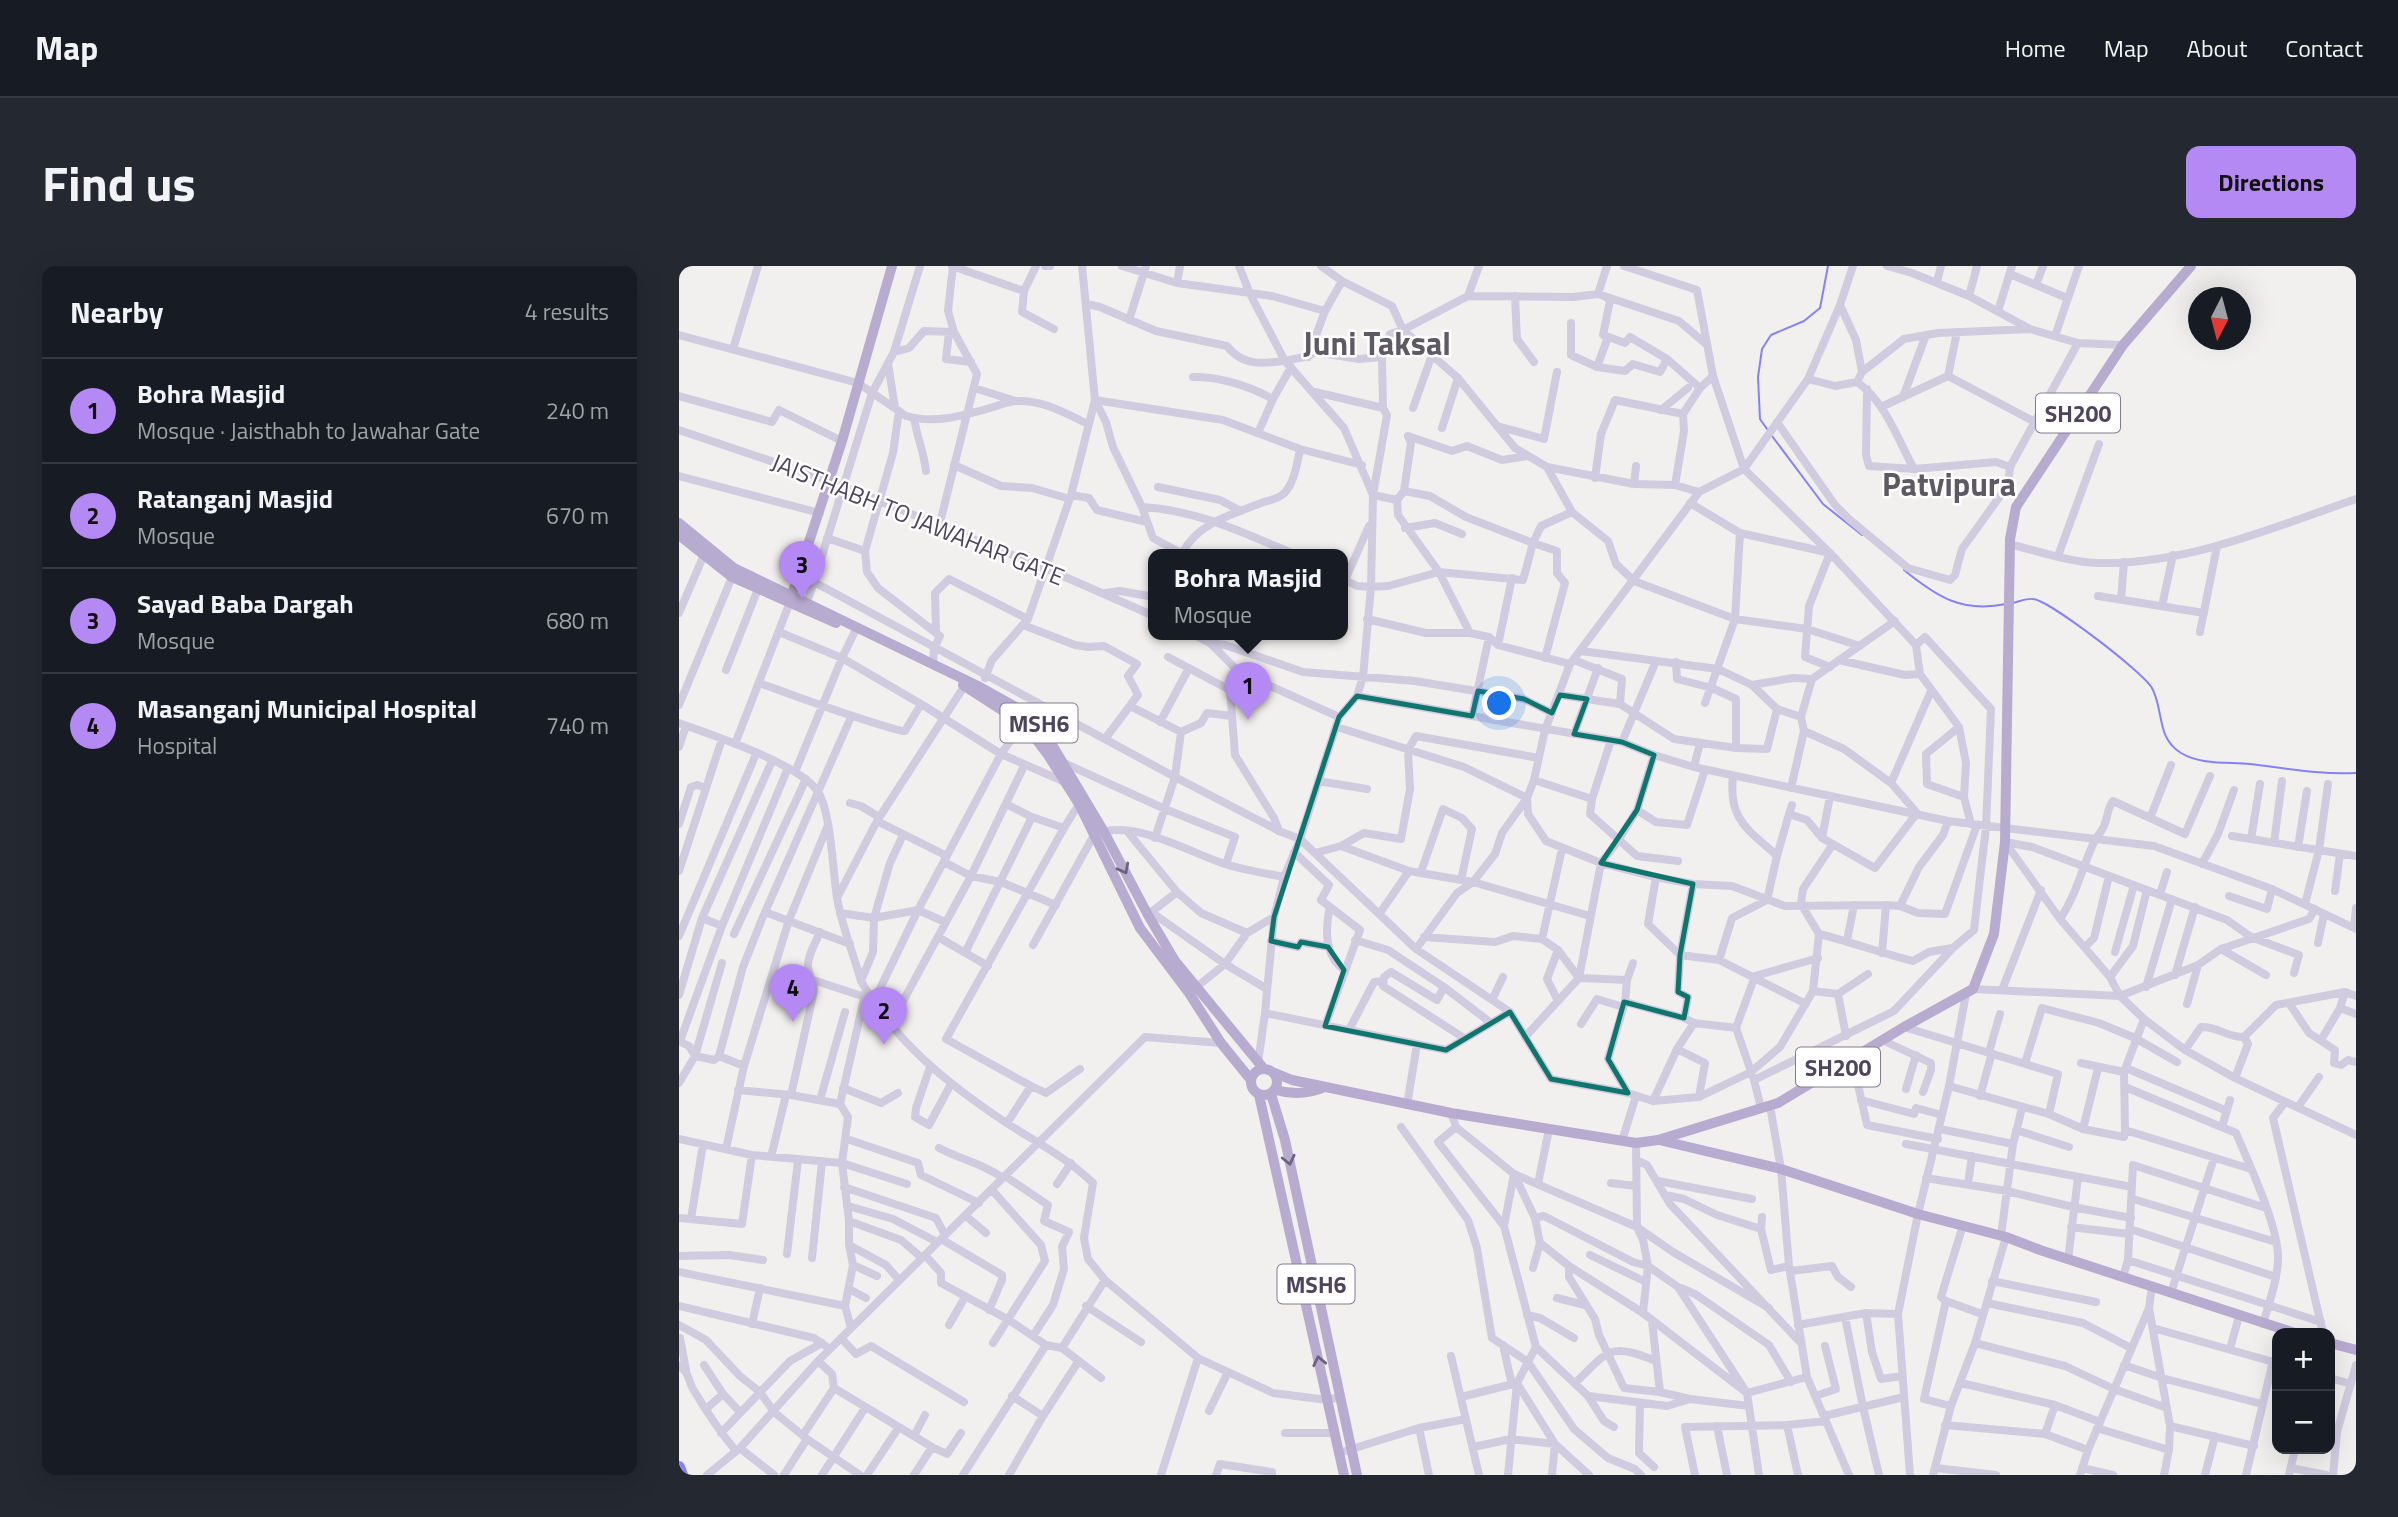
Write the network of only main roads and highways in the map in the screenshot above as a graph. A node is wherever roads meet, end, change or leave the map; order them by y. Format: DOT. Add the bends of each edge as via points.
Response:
graph roads {
  1 [pos="892,266"];
  2 [pos="2191,266"];
  3 [pos="679,523"];
  4 [pos="679,536"];
  5 [pos="705,552"];
  6 [pos="791,598"];
  7 [pos="856,629"];
  8 [pos="966,683"];
  9 [pos="978,690"];
  10 [pos="1099,832"];
  11 [pos="1192,990"];
  12 [pos="1261,1066"];
  13 [pos="1275,1073"];
  14 [pos="1251,1080"];
  15 [pos="1326,1086"];
  16 [pos="1273,1092"];
  17 [pos="1259,1095"];
  18 [pos="1658,1140"];
  19 [pos="2277,1328"];
  20 [pos="2335,1344"];
  21 [pos="2356,1350"];
  22 [pos="1344,1475"];
  23 [pos="1357,1475"];
  1 -- 6 [label="main road"];
  2 -- 18 [label="main road, SH200" via="2123,345 2016,507 2009,544 2005,842 1994,934 1969,991 1778,1103"];
  3 -- 5 [label="main road, MSH6"];
  4 -- 5 [label="main road, MSH6"];
  5 -- 6 [label="main road, MSH6"];
  5 -- 6 [label="main road, MSH6" via="732,577"];
  6 -- 7 [label="main road, MSH6"];
  6 -- 7 [label="main road, MSH6"];
  7 -- 8 [label="main road, MSH6"];
  7 -- 8 [label="main road, MSH6"];
  8 -- 9 [label="main road, MSH6"];
  9 -- 10 [label="main road, MSH6" via="1025,725"];
  9 -- 10 [label="main road, MSH6" via="1039,723"];
  10 -- 11 [label="main road, MSH6, one-way"];
  10 -- 11 [label="main road, MSH6" via="1140,928"];
  11 -- 12 [label="main road, MSH6"];
  11 -- 14 [label="main road, MSH6" via="1221,1043"];
  12 -- 13 [label="main road"];
  12 -- 14 [label="main road"];
  13 -- 15 [label="main road, SH200"];
  13 -- 16 [label="main road"];
  14 -- 17 [label="main road"];
  15 -- 16 [label="main road, SH200" via="1310,1093"];
  15 -- 18 [label="main road, SH200" via="1407,1105 1622,1141"];
  16 -- 17 [label="main road"];
  16 -- 23 [label="main road, MSH6, one-way"];
  22 -- 17 [label="main road, MSH6, one-way"];
  18 -- 19 [label="main road" via="1781,1169 2003,1236"];
  20 -- 21 [label="main road"];
}
